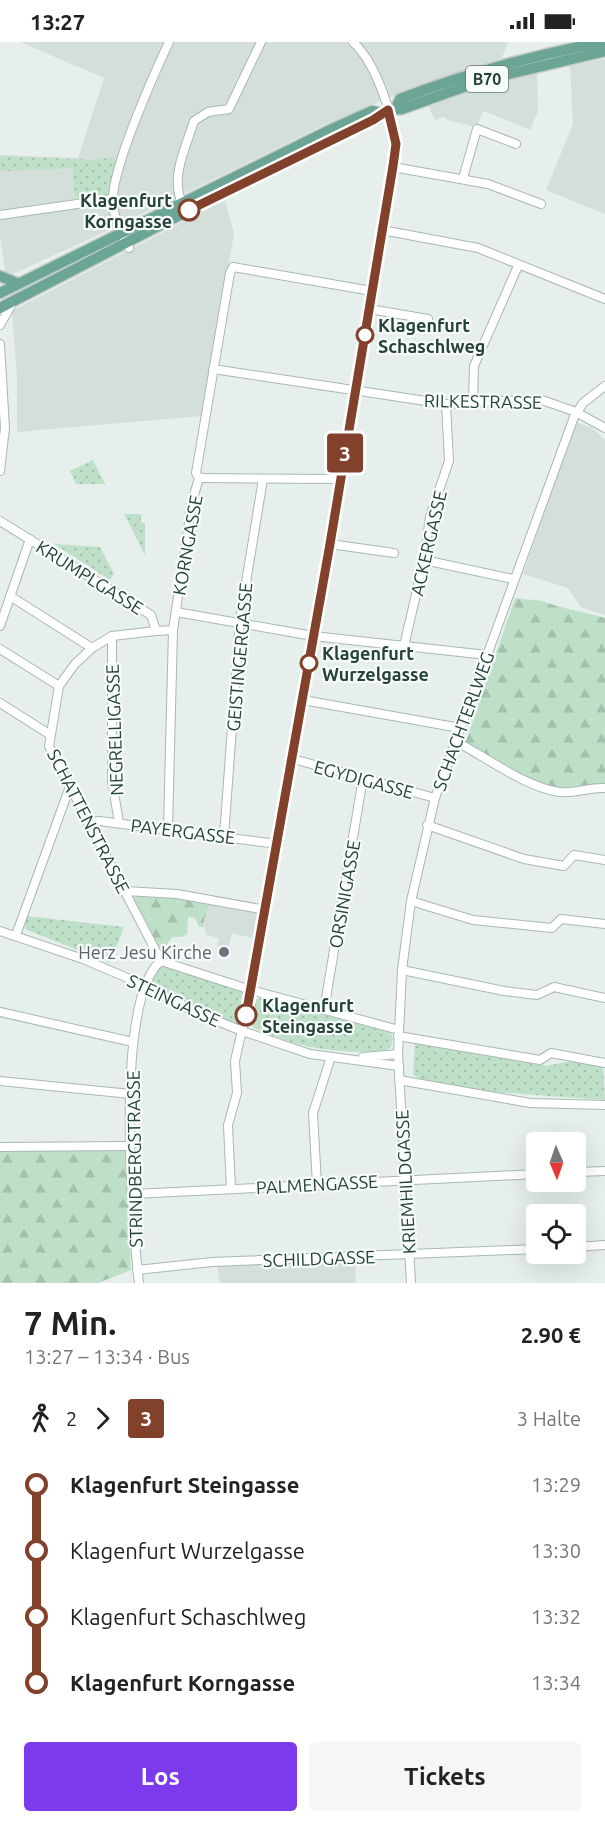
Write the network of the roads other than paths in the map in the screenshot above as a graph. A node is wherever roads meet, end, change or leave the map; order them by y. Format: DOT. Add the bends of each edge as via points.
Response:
graph roads {
  1 [pos="169,42"];
  2 [pos="261,42"];
  3 [pos="353,42"];
  4 [pos="602,42"];
  5 [pos="563,46"];
  6 [pos="605,51"];
  7 [pos="481,75"];
  8 [pos="388,111"];
  9 [pos="516,144"];
  10 [pos="393,166"];
  11 [pos="463,178"];
  12 [pos="112,199"];
  13 [pos="182,203"];
  14 [pos="541,204"];
  15 [pos="0,215"];
  16 [pos="174,218"];
  17 [pos="382,230"];
  18 [pos="123,236"];
  19 [pos="518,266"];
  20 [pos="0,276"];
  21 [pos="17,283"];
  22 [pos="372,291"];
  23 [pos="0,293"];
  24 [pos="605,299"];
  25 [pos="14,301"];
  26 [pos="0,302"];
  27 [pos="0,308"];
  28 [pos="369,309"];
  29 [pos="428,319"];
  30 [pos="0,325"];
  31 [pos="0,344"];
  32 [pos="213,369"];
  33 [pos="605,386"];
  34 [pos="355,391"];
  35 [pos="473,402"];
  36 [pos="446,404"];
  37 [pos="576,412"];
  38 [pos="605,428"];
  39 [pos="0,471"];
  40 [pos="199,478"];
  41 [pos="263,479"];
  42 [pos="340,479"];
  43 [pos="0,521"];
  44 [pos="30,539"];
  45 [pos="330,544"];
  46 [pos="394,553"];
  47 [pos="424,560"];
  48 [pos="513,579"];
  49 [pos="10,596"];
  50 [pos="176,612"];
  51 [pos="240,624"];
  52 [pos="0,626"];
  53 [pos="173,630"];
  54 [pos="156,631"];
  55 [pos="112,636"];
  56 [pos="313,636"];
  57 [pos="404,646"];
  58 [pos="0,648"];
  59 [pos="92,648"];
  60 [pos="487,655"];
  61 [pos="59,686"];
  62 [pos="303,699"];
  63 [pos="0,703"];
  64 [pos="460,729"];
  65 [pos="49,734"];
  66 [pos="455,741"];
  67 [pos="293,759"];
  68 [pos="363,778"];
  69 [pos="69,789"];
  70 [pos="605,789"];
  71 [pos="435,798"];
  72 [pos="88,823"];
  73 [pos="119,823"];
  74 [pos="427,825"];
  75 [pos="168,828"];
  76 [pos="224,836"];
  77 [pos="278,844"];
  78 [pos="605,860"];
  79 [pos="125,891"];
  80 [pos="411,901"];
  81 [pos="266,910"];
  82 [pos="605,924"];
  83 [pos="0,931"];
  84 [pos="16,935"];
  85 [pos="161,961"];
  86 [pos="153,967"];
  87 [pos="402,970"];
  88 [pos="144,985"];
  89 [pos="251,990"];
  90 [pos="605,998"];
  91 [pos="324,1010"];
  92 [pos="0,1012"];
  93 [pos="242,1031"];
  94 [pos="399,1033"];
  95 [pos="134,1042"];
  96 [pos="398,1054"];
  97 [pos="331,1057"];
  98 [pos="351,1058"];
  99 [pos="605,1063"];
  100 [pos="399,1066"];
  101 [pos="399,1080"];
  102 [pos="0,1081"];
  103 [pos="131,1094"];
  104 [pos="605,1105"];
  105 [pos="130,1146"];
  106 [pos="0,1148"];
  107 [pos="605,1170"];
  108 [pos="586,1171"];
  109 [pos="526,1174"];
  110 [pos="404,1180"];
  111 [pos="317,1185"];
  112 [pos="231,1189"];
  113 [pos="133,1194"];
  114 [pos="605,1245"];
  115 [pos="586,1246"];
  116 [pos="526,1250"];
  117 [pos="409,1256"];
  118 [pos="137,1270"];
  119 [pos="139,1283"];
  120 [pos="411,1283"];
  1 -- 12 [label="street" via="123,155"];
  2 -- 13 [label="street" via="229,109 208,112 194,121 177,180"];
  3 -- 8 [label="street" via="369,61"];
  4 -- 5 [label="main road, B70"];
  5 -- 7 [label="main road, B70"];
  6 -- 7 [label="main road, B70"];
  7 -- 8 [label="main road, B70" via="402,109"];
  8 -- 10 [label="street" via="396,144"];
  8 -- 13 [label="main road, B70" via="372,111 344,123"];
  8 -- 16 [label="main road, B70"];
  9 -- 11 [label="street" via="477,129"];
  10 -- 11 [label="street"];
  10 -- 17 [label="street"];
  11 -- 14 [label="street"];
  12 -- 15 [label="street"];
  12 -- 18 [label="street"];
  13 -- 16 [label="street"];
  13 -- 18 [label="main road, B70"];
  16 -- 18 [label="main road, B70"];
  17 -- 19 [label="street" via="469,246"];
  17 -- 22 [label="street"];
  18 -- 21 [label="main road, B70"];
  18 -- 25 [label="main road, B70"];
  19 -- 24 [label="street"];
  19 -- 35 [label="street" via="474,366"];
  20 -- 21 [label="main road"];
  21 -- 23 [label="main road, B70"];
  22 -- 28 [label="street"];
  22 -- 32 [label="street, KORNGASSE" via="232,267"];
  25 -- 26 [label="main road"];
  25 -- 27 [label="main road, B70"];
  25 -- 30 [label="street"];
  28 -- 29 [label="street"];
  28 -- 34 [label="street"];
  31 -- 39 [label="street" via="5,428"];
  32 -- 34 [label="street, RILKESTRASSE"];
  32 -- 40 [label="street, KORNGASSE" via="196,474"];
  33 -- 37 [label="street, SCHACHTERLWEG"];
  34 -- 36 [label="street, RILKESTRASSE"];
  34 -- 42 [label="street"];
  35 -- 36 [label="street, RILKESTRASSE"];
  35 -- 37 [label="street, RILKESTRASSE" via="539,399"];
  36 -- 47 [label="street, ACKERGASSE" via="449,461 430,517"];
  37 -- 38 [label="street, RILKESTRASSE"];
  37 -- 48 [label="street, SCHACHTERLWEG"];
  40 -- 41 [label="street"];
  40 -- 50 [label="street, KORNGASSE"];
  41 -- 42 [label="street"];
  41 -- 51 [label="street, GEISTINGERGASSE"];
  42 -- 45 [label="street"];
  43 -- 44 [label="street, KRUMPLGASSE"];
  44 -- 49 [label="street"];
  44 -- 54 [label="street, KRUMPLGASSE" via="151,615"];
  45 -- 46 [label="street"];
  45 -- 56 [label="street"];
  47 -- 48 [label="street"];
  47 -- 57 [label="street, ACKERGASSE"];
  48 -- 60 [label="street, SCHACHTERLWEG"];
  49 -- 52 [label="street"];
  49 -- 59 [label="street"];
  50 -- 51 [label="street"];
  50 -- 53 [label="street, KORNGASSE"];
  51 -- 56 [label="street"];
  51 -- 76 [label="street, GEISTINGERGASSE"];
  53 -- 54 [label="street, KRUMPLGASSE"];
  53 -- 75 [label="street, KORNGASSE"];
  54 -- 55 [label="street, SCHATTENSTRASSE"];
  55 -- 59 [label="street, SCHATTENSTRASSE"];
  55 -- 73 [label="street, NEGRELLIGASSE" via="112,781"];
  56 -- 57 [label="street"];
  56 -- 62 [label="street"];
  57 -- 60 [label="street"];
  58 -- 61 [label="street"];
  59 -- 61 [label="street, SCHATTENSTRASSE"];
  60 -- 64 [label="street, SCHACHTERLWEG"];
  61 -- 65 [label="street, SCHATTENSTRASSE"];
  62 -- 64 [label="street"];
  62 -- 67 [label="street"];
  63 -- 65 [label="street"];
  64 -- 66 [label="street, SCHACHTERLWEG"];
  65 -- 69 [label="street, SCHATTENSTRASSE" via="50,751"];
  66 -- 70 [label="street" via="544,789 562,793"];
  66 -- 71 [label="street, SCHACHTERLWEG"];
  67 -- 68 [label="street, EGYDIGASSE"];
  67 -- 77 [label="street"];
  68 -- 71 [label="street, EGYDIGASSE"];
  68 -- 91 [label="street, ORSINIGASSE"];
  69 -- 72 [label="street, SCHATTENSTRASSE"];
  69 -- 84 [label="street"];
  71 -- 74 [label="street, SCHACHTERLWEG"];
  72 -- 73 [label="street, PAYERGASSE"];
  72 -- 79 [label="street, SCHATTENSTRASSE"];
  73 -- 75 [label="street, PAYERGASSE"];
  74 -- 78 [label="street" via="524,859 564,866 574,855"];
  74 -- 80 [label="street, SCHACHTERLWEG"];
  75 -- 76 [label="street, PAYERGASSE"];
  76 -- 77 [label="street, PAYERGASSE"];
  77 -- 81 [label="street"];
  79 -- 81 [label="street" via="177,894"];
  79 -- 85 [label="street, SCHATTENSTRASSE"];
  80 -- 82 [label="street" via="473,920 552,928 561,919"];
  80 -- 87 [label="street, SCHACHTERLWEG"];
  81 -- 89 [label="street"];
  83 -- 84 [label="street, STEINGASSE"];
  84 -- 88 [label="street, STEINGASSE"];
  85 -- 86 [label="street, STEINGASSE"];
  85 -- 89 [label="street, STEINGASSE"];
  86 -- 88 [label="street, STRINDBERGSTRASSE"];
  87 -- 90 [label="street" via="504,991 537,994 554,987"];
  87 -- 94 [label="street, SCHACHTERLWEG"];
  88 -- 93 [label="street, STEINGASSE"];
  88 -- 95 [label="street, STRINDBERGSTRASSE"];
  89 -- 91 [label="street, STEINGASSE"];
  89 -- 93 [label="street"];
  91 -- 94 [label="street, STEINGASSE"];
  92 -- 95 [label="street"];
  93 -- 97 [label="street, STEINGASSE" via="310,1054"];
  93 -- 112 [label="street" via="235,1060 237,1093 228,1125"];
  94 -- 96 [label="street, SCHACHTERLWEG"];
  94 -- 99 [label="street, STEINGASSE" via="540,1060 551,1053"];
  95 -- 103 [label="street, STRINDBERGSTRASSE"];
  96 -- 98 [label="street, STEINGASSE"];
  96 -- 100 [label="street, SCHACHTERLWEG"];
  97 -- 98 [label="street, STEINGASSE"];
  97 -- 111 [label="street" via="313,1113"];
  98 -- 100 [label="street, STEINGASSE"];
  100 -- 101 [label="street, SCHACHTERLWEG"];
  101 -- 104 [label="street" via="530,1103"];
  101 -- 110 [label="street, KRIEMHILDGASSE"];
  102 -- 103 [label="street"];
  103 -- 105 [label="street, STRINDBERGSTRASSE"];
  105 -- 106 [label="street"];
  105 -- 113 [label="street, STRINDBERGSTRASSE"];
  107 -- 108 [label="street"];
  109 -- 110 [label="street, PALMENGASSE"];
  110 -- 111 [label="street, PALMENGASSE"];
  110 -- 117 [label="street, KRIEMHILDGASSE"];
  111 -- 112 [label="street, PALMENGASSE"];
  112 -- 113 [label="street, PALMENGASSE"];
  113 -- 118 [label="street, STRINDBERGSTRASSE"];
  114 -- 115 [label="street"];
  116 -- 117 [label="street, SCHILDGASSE"];
  117 -- 118 [label="street, SCHILDGASSE" via="212,1262"];
  117 -- 120 [label="street, KRIEMHILDGASSE"];
  118 -- 119 [label="street, STRINDBERGSTRASSE"];
}
